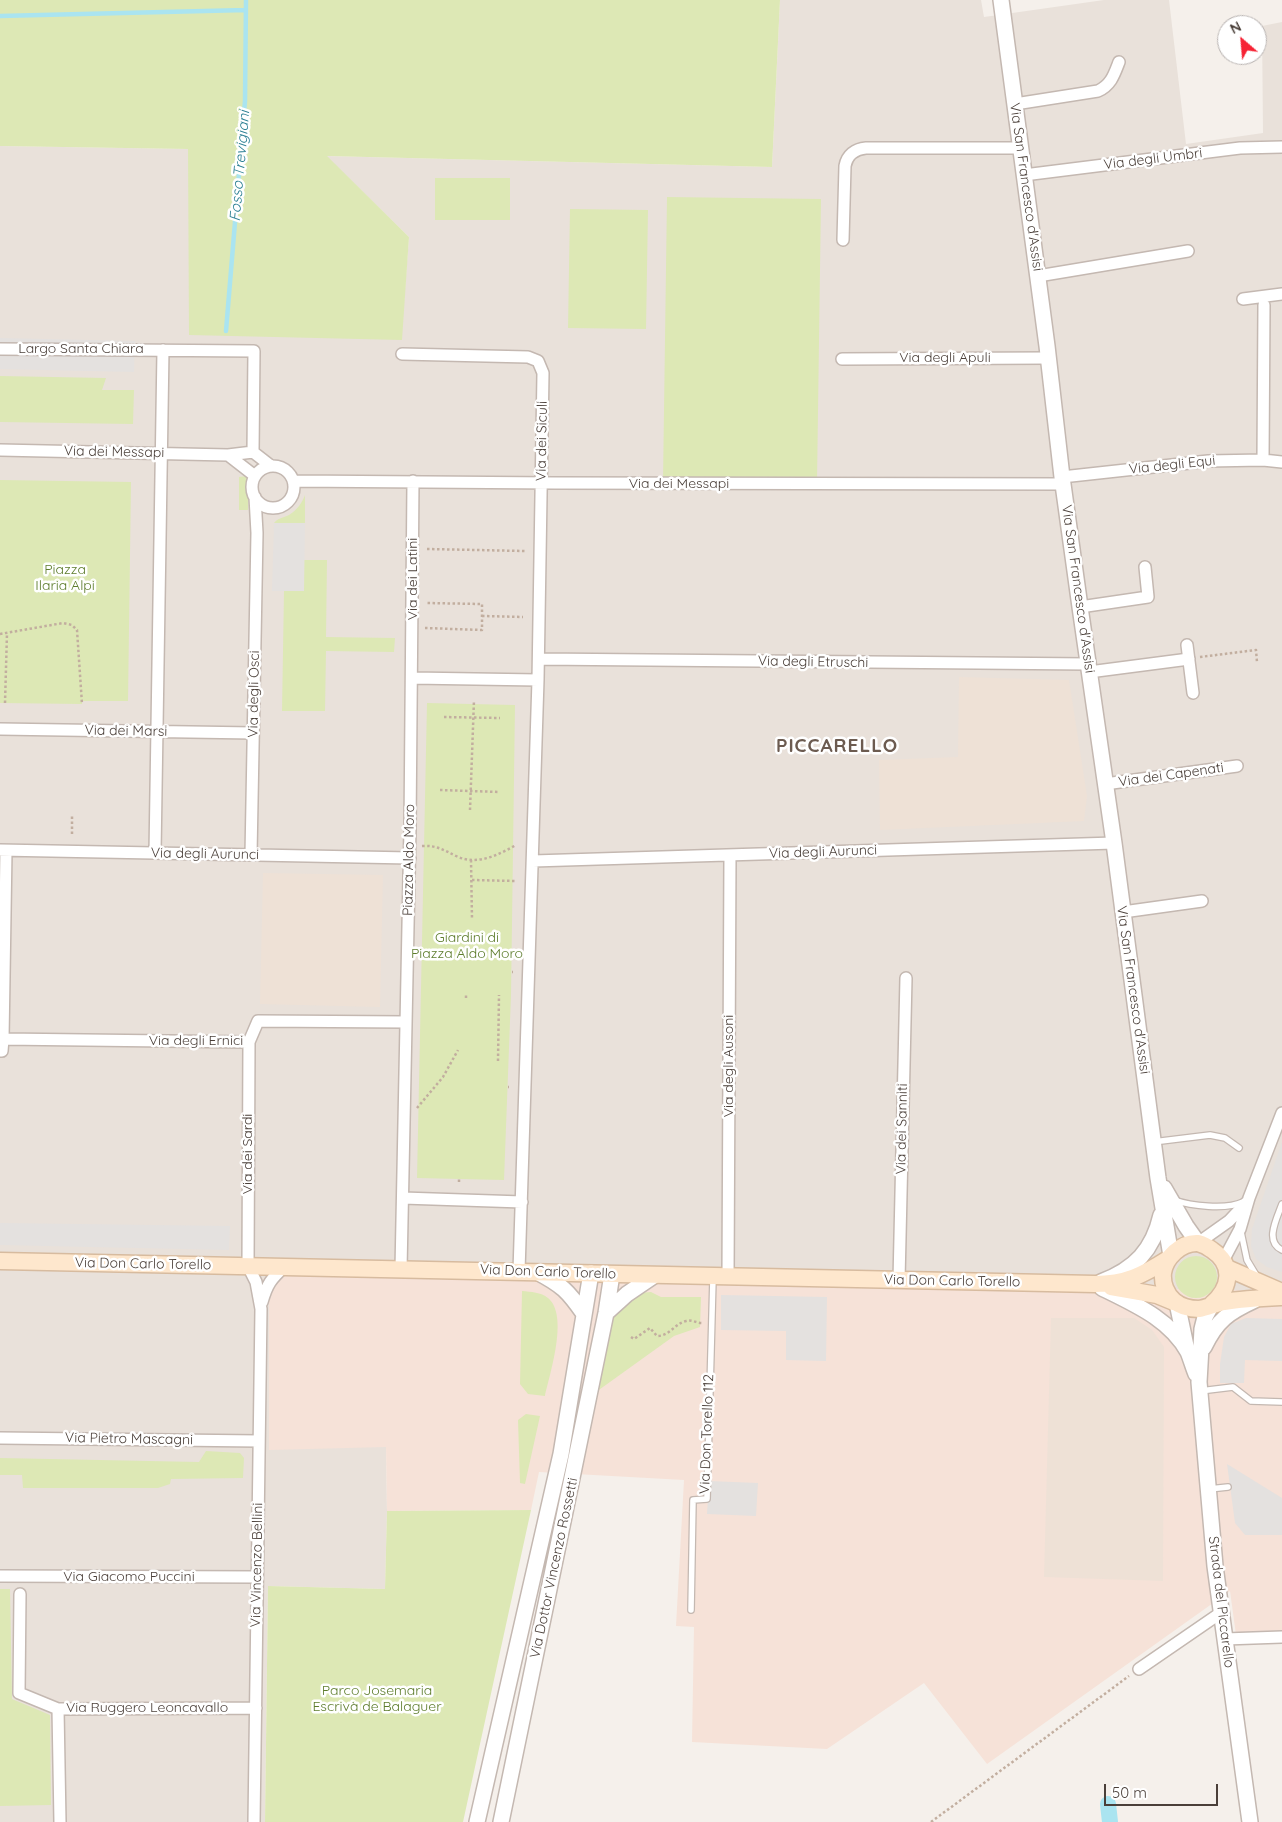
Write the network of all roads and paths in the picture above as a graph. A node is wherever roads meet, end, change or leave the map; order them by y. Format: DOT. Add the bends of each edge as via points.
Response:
graph roads {
  1 [pos="1001,0"];
  2 [pos="1119,62"];
  3 [pos="1015,104"];
  4 [pos="1282,147"];
  5 [pos="1021,148"];
  6 [pos="1024,175"];
  7 [pos="843,240"];
  8 [pos="1188,252"];
  9 [pos="1038,276"];
  10 [pos="1282,294"];
  11 [pos="1242,299"];
  12 [pos="1264,306"];
  13 [pos="0,349"];
  14 [pos="163,350"];
  15 [pos="402,354"];
  16 [pos="1048,358"];
  17 [pos="842,359"];
  18 [pos="0,450"];
  19 [pos="253,452"];
  20 [pos="161,453"];
  21 [pos="228,455"];
  22 [pos="1263,460"];
  23 [pos="1282,462"];
  24 [pos="271,466"];
  25 [pos="255,476"];
  26 [pos="294,481"];
  27 [pos="413,481"];
  28 [pos="1063,481"];
  29 [pos="541,483"];
  30 [pos="255,497"];
  31 [pos="271,508"];
  32 [pos="257,533"];
  33 [pos="428,549"];
  34 [pos="525,551"];
  35 [pos="1145,567"];
  36 [pos="426,603"];
  37 [pos="1080,607"];
  38 [pos="482,616"];
  39 [pos="523,616"];
  40 [pos="425,628"];
  41 [pos="7,633"];
  42 [pos="0,634"];
  43 [pos="1187,645"];
  44 [pos="539,659"];
  45 [pos="1189,659"];
  46 [pos="1257,662"];
  47 [pos="1088,668"];
  48 [pos="412,678"];
  49 [pos="538,680"];
  50 [pos="1193,693"];
  51 [pos="474,700"];
  52 [pos="5,703"];
  53 [pos="82,704"];
  54 [pos="444,717"];
  55 [pos="473,718"];
  56 [pos="500,718"];
  57 [pos="0,729"];
  58 [pos="157,731"];
  59 [pos="253,733"];
  60 [pos="1237,766"];
  61 [pos="1105,784"];
  62 [pos="440,790"];
  63 [pos="471,791"];
  64 [pos="499,792"];
  65 [pos="470,810"];
  66 [pos="72,814"];
  67 [pos="72,834"];
  68 [pos="1114,843"];
  69 [pos="516,845"];
  70 [pos="421,846"];
  71 [pos="3,850"];
  72 [pos="155,853"];
  73 [pos="251,855"];
  74 [pos="730,855"];
  75 [pos="410,858"];
  76 [pos="471,860"];
  77 [pos="533,861"];
  78 [pos="472,880"];
  79 [pos="515,881"];
  80 [pos="1202,901"];
  81 [pos="1123,912"];
  82 [pos="472,919"];
  83 [pos="906,978"];
  84 [pos="466,994"];
  85 [pos="499,995"];
  86 [pos="466,998"];
  87 [pos="406,1022"];
  88 [pos="3,1039"];
  89 [pos="249,1042"];
  90 [pos="458,1050"];
  91 [pos="0,1051"];
  92 [pos="498,1061"];
  93 [pos="416,1109"];
  94 [pos="1282,1114"];
  95 [pos="1153,1142"];
  96 [pos="1239,1148"];
  97 [pos="402,1198"];
  98 [pos="1249,1198"];
  99 [pos="522,1202"];
  100 [pos="1167,1202"];
  101 [pos="1282,1204"];
  102 [pos="1240,1229"];
  103 [pos="1198,1243"];
  104 [pos="1282,1250"];
  105 [pos="1170,1257"];
  106 [pos="0,1261"];
  107 [pos="1225,1265"];
  108 [pos="248,1266"];
  109 [pos="285,1266"];
  110 [pos="401,1269"];
  111 [pos="519,1271"];
  112 [pos="537,1272"];
  113 [pos="592,1273"];
  114 [pos="612,1274"];
  115 [pos="655,1275"];
  116 [pos="721,1276"];
  117 [pos="899,1280"];
  118 [pos="1095,1284"];
  119 [pos="1270,1292"];
  120 [pos="1282,1297"];
  121 [pos="1176,1302"];
  122 [pos="1212,1304"];
  123 [pos="261,1309"];
  124 [pos="606,1313"];
  125 [pos="584,1314"];
  126 [pos="711,1323"];
  127 [pos="631,1337"];
  128 [pos="1193,1353"];
  129 [pos="1200,1387"];
  130 [pos="1282,1402"];
  131 [pos="0,1438"];
  132 [pos="259,1441"];
  133 [pos="1228,1487"];
  134 [pos="1209,1489"];
  135 [pos="0,1576"];
  136 [pos="257,1577"];
  137 [pos="20,1594"];
  138 [pos="691,1610"];
  139 [pos="1222,1612"];
  140 [pos="1282,1637"];
  141 [pos="1225,1639"];
  142 [pos="1139,1669"];
  143 [pos="256,1708"];
  144 [pos="58,1709"];
  145 [pos="60,1822"];
  146 [pos="254,1822"];
  147 [pos="478,1822"];
  148 [pos="501,1822"];
  149 [pos="931,1822"];
  150 [pos="1250,1822"];
  1 -- 3 [label="street, Via San Francesco d'Assisi"];
  2 -- 3 [label="street" via="1112,80 1098,91"];
  3 -- 5 [label="street, Via San Francesco d'Assisi"];
  4 -- 6 [label="street, Via degli Umbri" via="1240,148"];
  5 -- 6 [label="street, Via San Francesco d'Assisi"];
  5 -- 7 [label="street" via="866,148 855,151 845,166"];
  6 -- 9 [label="street, Via San Francesco d'Assisi"];
  8 -- 9 [label="street"];
  9 -- 16 [label="street, Via San Francesco d'Assisi"];
  10 -- 11 [label="street"];
  12 -- 22 [label="street"];
  13 -- 14 [label="street, Largo Santa Chiara"];
  14 -- 19 [label="street" via="254,351"];
  14 -- 20 [label="street"];
  15 -- 29 [label="street, Via dei Siculi" via="528,357 538,362 543,373"];
  16 -- 17 [label="street, Via degli Apuli"];
  16 -- 28 [label="street, Via San Francesco d'Assisi"];
  18 -- 20 [label="street, Via dei Messapi"];
  19 -- 21 [label="street, Via dei Messapi"];
  19 -- 24 [label="street"];
  20 -- 21 [label="street, Via dei Messapi"];
  20 -- 58 [label="street"];
  21 -- 25 [label="street"];
  22 -- 23 [label="street, Via degli Equi"];
  22 -- 28 [label="street, Via degli Equi" via="1208,460"];
  24 -- 25 [label="street"];
  24 -- 26 [label="street" via="283,468"];
  25 -- 30 [label="street" via="252,486"];
  26 -- 27 [label="street, Via dei Messapi"];
  26 -- 31 [label="street" via="295,488 289,500 284,505"];
  27 -- 29 [label="street, Via dei Messapi"];
  27 -- 48 [label="street, Via dei Latini"];
  28 -- 29 [label="street, Via dei Messapi"];
  28 -- 37 [label="street, Via San Francesco d'Assisi"];
  29 -- 44 [label="street, Via dei Siculi"];
  30 -- 31 [label="street"];
  30 -- 32 [label="street, Via degli Osci"];
  31 -- 32 [label="street, Via degli Osci"];
  32 -- 59 [label="street, Via degli Osci"];
  33 -- 34 [label="path"];
  35 -- 37 [label="street" via="1148,597"];
  36 -- 38 [label="path" via="482,604"];
  37 -- 47 [label="street, Via San Francesco d'Assisi"];
  38 -- 39 [label="path"];
  38 -- 40 [label="path" via="482,630"];
  41 -- 42 [label="path"];
  41 -- 52 [label="path"];
  41 -- 53 [label="path" via="63,622 72,625 77,630"];
  43 -- 45 [label="street"];
  44 -- 47 [label="street, Via degli Etruschi"];
  44 -- 49 [label="street"];
  45 -- 46 [label="path" via="1256,650"];
  45 -- 47 [label="street, Via degli Etruschi"];
  45 -- 50 [label="street"];
  47 -- 61 [label="street, Via San Francesco d'Assisi"];
  48 -- 49 [label="street"];
  48 -- 75 [label="street, Piazza Aldo Moro"];
  49 -- 77 [label="street"];
  51 -- 55 [label="path"];
  54 -- 55 [label="path"];
  55 -- 56 [label="path"];
  55 -- 63 [label="path"];
  57 -- 58 [label="street, Via dei Marsi"];
  58 -- 59 [label="street, Via dei Marsi"];
  58 -- 72 [label="street"];
  59 -- 73 [label="street, Via degli Osci"];
  60 -- 61 [label="street, Via dei Capenati"];
  61 -- 68 [label="street, Via San Francesco d'Assisi"];
  62 -- 63 [label="path"];
  63 -- 64 [label="path"];
  63 -- 65 [label="path"];
  66 -- 67 [label="path"];
  68 -- 74 [label="street, Via degli Aurunci"];
  68 -- 81 [label="street, Via San Francesco d'Assisi"];
  69 -- 76 [label="path" via="490,858"];
  70 -- 76 [label="path" via="437,846"];
  71 -- 72 [label="street, Via degli Aurunci"];
  71 -- 88 [label="street"];
  72 -- 73 [label="street, Via degli Aurunci"];
  73 -- 75 [label="street, Via degli Aurunci"];
  74 -- 77 [label="street, Via degli Aurunci"];
  74 -- 116 [label="street, Via degli Ausoni"];
  75 -- 87 [label="street, Piazza Aldo Moro"];
  76 -- 78 [label="path"];
  77 -- 99 [label="street"];
  78 -- 79 [label="path"];
  78 -- 82 [label="path"];
  80 -- 81 [label="street"];
  81 -- 95 [label="street, Via San Francesco d'Assisi"];
  83 -- 117 [label="street, Via dei Sanniti"];
  84 -- 86 [label="path"];
  85 -- 92 [label="path"];
  87 -- 89 [label="street, Via degli Ernici" via="258,1021"];
  87 -- 97 [label="street, Piazza Aldo Moro"];
  88 -- 89 [label="street, Via degli Ernici"];
  88 -- 91 [label="street"];
  89 -- 108 [label="street, Via dei Sardi"];
  90 -- 93 [label="path" via="443,1077"];
  94 -- 98 [label="street"];
  95 -- 96 [label="lane" via="1210,1135 1225,1138"];
  95 -- 100 [label="street, Via San Francesco d'Assisi" via="1158,1178"];
  97 -- 99 [label="street"];
  97 -- 110 [label="street, Piazza Aldo Moro"];
  98 -- 100 [label="lane" via="1237,1205 1225,1206"];
  98 -- 102 [label="street"];
  98 -- 103 [label="street" via="1229,1221"];
  99 -- 111 [label="street"];
  100 -- 103 [label="street, Via San Francesco d'Assisi"];
  100 -- 105 [label="street, Via San Francesco d'Assisi"];
  100 -- 118 [label="street, Via San Francesco d'Assisi" via="1155,1237 1146,1251 1122,1272"];
  101 -- 104 [label="lane" via="1272,1236 1275,1246"];
  102 -- 107 [label="street"];
  102 -- 119 [label="lane" via="1250,1267"];
  103 -- 105 [label="main road" via="1182,1247"];
  103 -- 107 [label="main road" via="1218,1254"];
  105 -- 118 [label="main road, Via Don Carlo Torello" via="1129,1280"];
  105 -- 121 [label="main road" via="1164,1267 1163,1279 1166,1291"];
  106 -- 108 [label="main road, Via Don Carlo Torello"];
  107 -- 119 [label="main road"];
  107 -- 122 [label="main road" via="1224,1291"];
  108 -- 109 [label="main road, Via Don Carlo Torello"];
  108 -- 123 [label="street, Via Vincenzo Bellini" via="256,1282"];
  109 -- 110 [label="main road, Via Don Carlo Torello"];
  109 -- 123 [label="street, Via Vincenzo Bellini" via="271,1278"];
  110 -- 111 [label="main road, Via Don Carlo Torello"];
  111 -- 112 [label="main road, Via Don Carlo Torello"];
  112 -- 113 [label="main road, Via Don Carlo Torello"];
  112 -- 125 [label="street" via="567,1291"];
  113 -- 114 [label="main road, Via Don Carlo Torello"];
  113 -- 125 [label="street, Via Dottor Vincenzo Rossetti"];
  114 -- 115 [label="main road, Via Don Carlo Torello"];
  114 -- 124 [label="street, Via Dottor Vincenzo Rossetti"];
  115 -- 116 [label="main road, Via Don Carlo Torello"];
  115 -- 124 [label="street"];
  116 -- 117 [label="main road, Via Don Carlo Torello"];
  116 -- 126 [label="lane, Via Don Torello 112"];
  117 -- 118 [label="main road, Via Don Carlo Torello"];
  118 -- 121 [label="main road, Via Don Carlo Torello" via="1157,1295"];
  118 -- 128 [label="street" via="1156,1317"];
  119 -- 120 [label="main road"];
  119 -- 122 [label="main road"];
  119 -- 128 [label="street, Strada del Piccarello" via="1221,1320"];
  121 -- 122 [label="main road" via="1200,1309"];
  121 -- 128 [label="street, Strada del Piccarello"];
  122 -- 128 [label="street, Strada del Piccarello"];
  123 -- 132 [label="street, Via Vincenzo Bellini"];
  124 -- 148 [label="street, Via Dottor Vincenzo Rossetti"];
  125 -- 147 [label="street, Via Dottor Vincenzo Rossetti" via="561,1454"];
  126 -- 127 [label="path" via="688,1320 666,1335 657,1336 650,1328 637,1338"];
  126 -- 138 [label="lane, Via Don Torello 112" via="707,1499 693,1500"];
  128 -- 129 [label="street, Strada del Piccarello"];
  129 -- 130 [label="lane" via="1233,1388 1250,1401"];
  129 -- 134 [label="street, Strada del Piccarello"];
  131 -- 132 [label="street, Via Pietro Mascagni"];
  132 -- 136 [label="street, Via Vincenzo Bellini"];
  133 -- 134 [label="lane"];
  134 -- 139 [label="street, Strada del Piccarello"];
  135 -- 136 [label="street, Via Giacomo Puccini"];
  136 -- 143 [label="street, Via Vincenzo Bellini"];
  137 -- 144 [label="street, Via Ruggero Leoncavallo" via="20,1692"];
  139 -- 141 [label="street, Strada del Piccarello"];
  139 -- 142 [label="street"];
  140 -- 141 [label="street"];
  141 -- 150 [label="street, Strada del Piccarello"];
  142 -- 149 [label="path"];
  143 -- 144 [label="street, Via Ruggero Leoncavallo"];
  143 -- 146 [label="street, Via Vincenzo Bellini"];
  144 -- 145 [label="street"];
}
